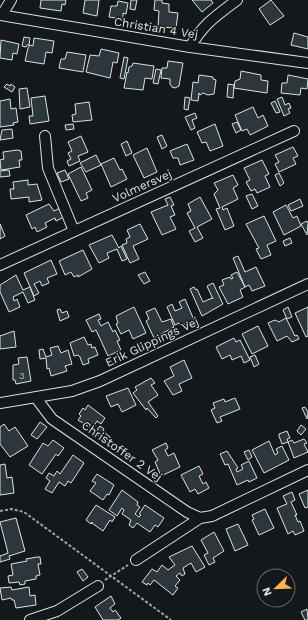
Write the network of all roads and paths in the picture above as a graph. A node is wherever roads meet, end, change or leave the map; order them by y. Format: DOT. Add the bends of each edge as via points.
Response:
graph roads {
  1 [pos="11,0"];
  2 [pos="237,0"];
  3 [pos="1,15"];
  4 [pos="190,47"];
  5 [pos="308,63"];
  6 [pos="294,131"];
  7 [pos="45,136"];
  8 [pos="74,231"];
  9 [pos="0,266"];
  10 [pos="308,284"];
  11 [pos="36,398"];
  12 [pos="0,403"];
  13 [pos="308,470"];
  14 [pos="0,511"];
  15 [pos="200,518"];
  16 [pos="136,560"];
  17 [pos="111,576"];
  18 [pos="98,586"];
  19 [pos="30,620"];
  20 [pos="171,620"];
  1 -- 3 [label="street"];
  2 -- 4 [label="street" via="201,29"];
  3 -- 4 [label="street, Christian 4 Vej"];
  4 -- 5 [label="street, Christian 4 Vej"];
  6 -- 8 [label="street, Volmersvej"];
  7 -- 8 [label="street" via="48,168"];
  8 -- 9 [label="street, Volmersvej"];
  10 -- 11 [label="street, Erik Glippings Vej" via="100,381 72,391"];
  11 -- 12 [label="street, Erik Glippings Vej"];
  11 -- 15 [label="street, Christoffer 2 Vej" via="52,419 187,512"];
  13 -- 15 [label="street" via="212,516"];
  14 -- 17 [label="path" via="12,509 24,512"];
  15 -- 16 [label="street"];
  16 -- 17 [label="path"];
  17 -- 18 [label="path"];
  17 -- 20 [label="path"];
  18 -- 19 [label="street" via="57,611"];
}
